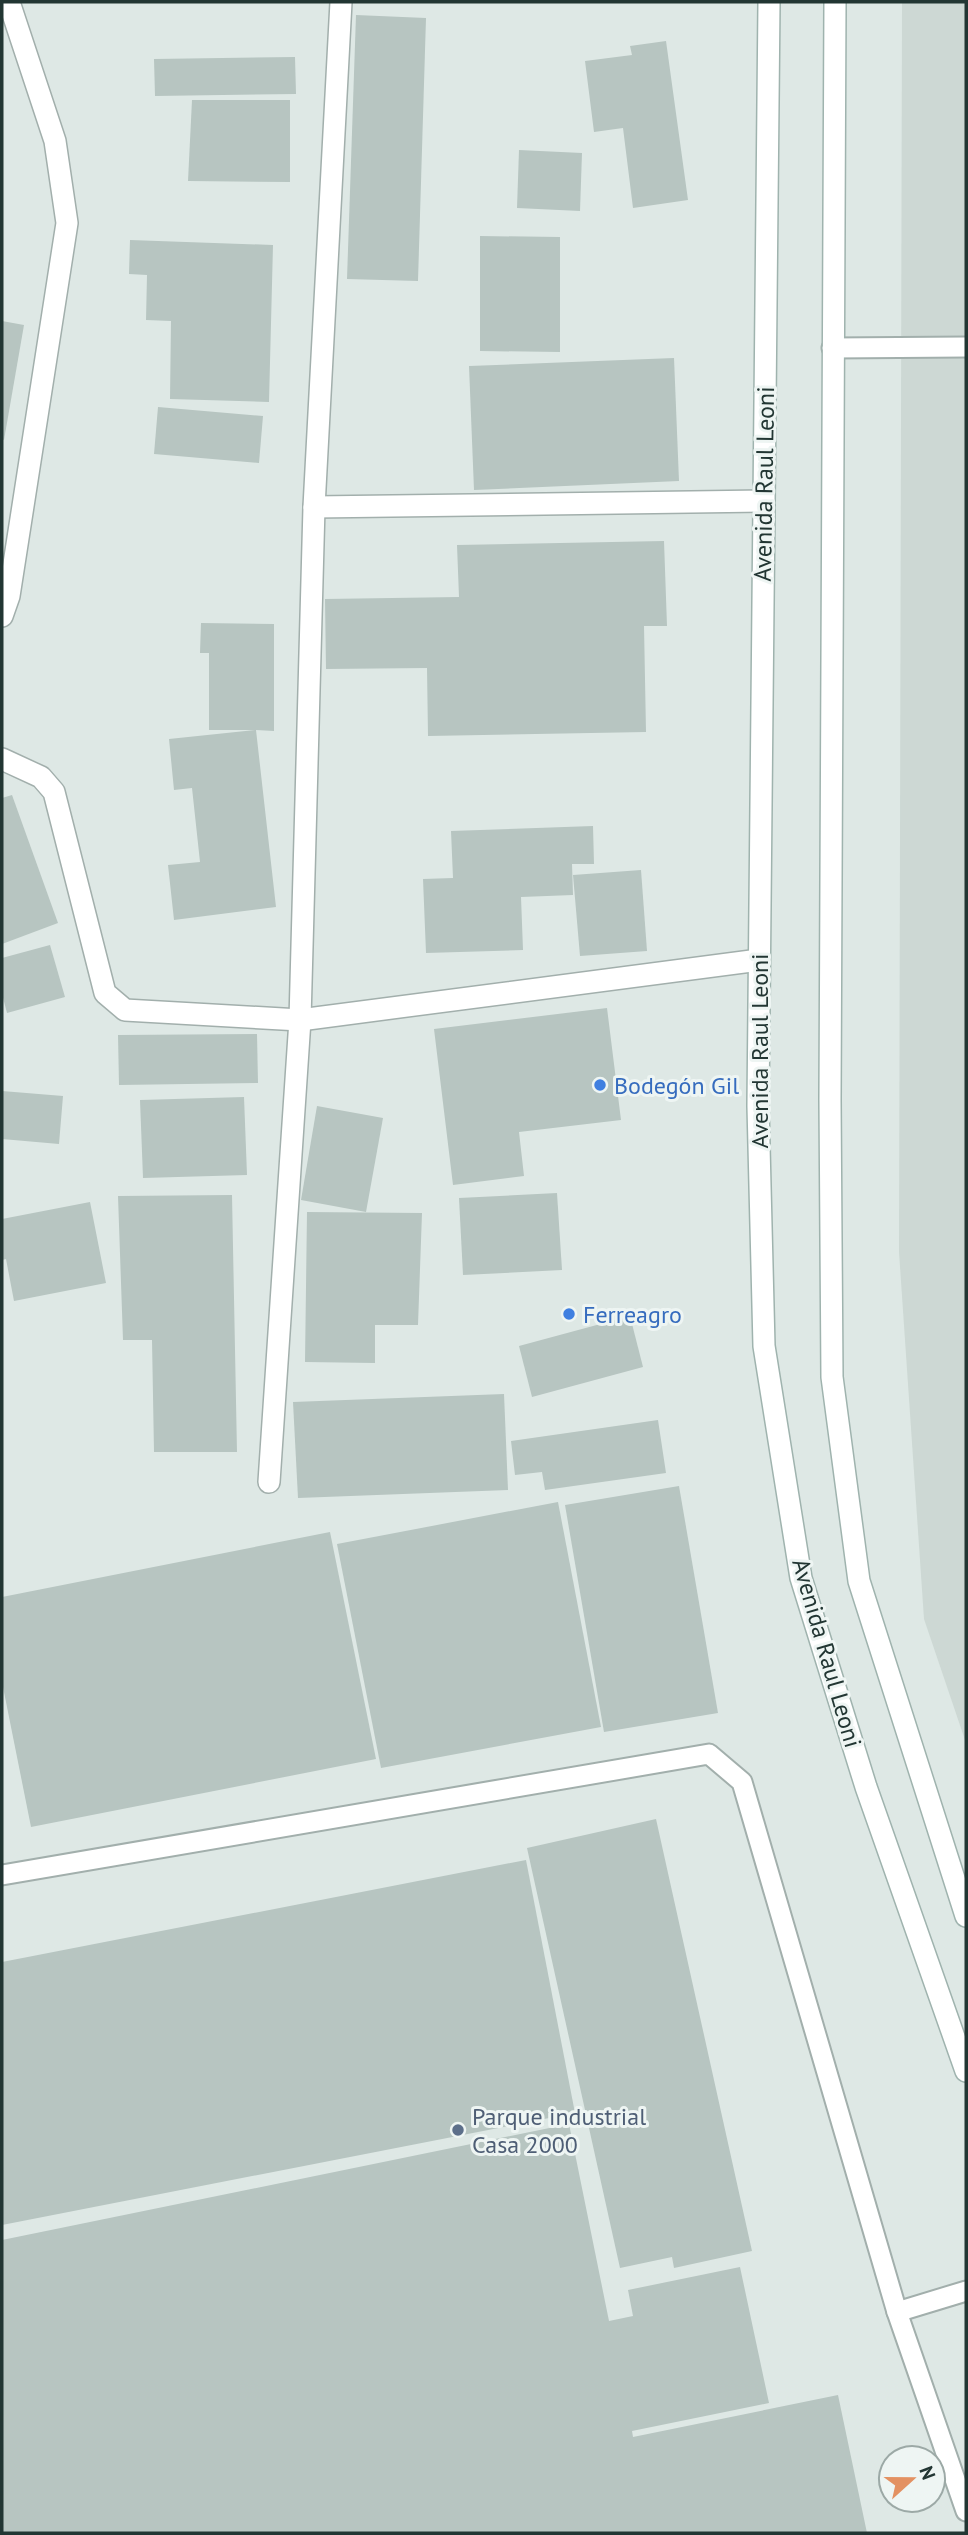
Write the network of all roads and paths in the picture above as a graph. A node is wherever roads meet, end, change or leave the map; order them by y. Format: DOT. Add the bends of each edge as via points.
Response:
graph roads {
  1 [pos="9,2"];
  2 [pos="769,2"];
  3 [pos="835,2"];
  4 [pos="344,3"];
  5 [pos="966,347"];
  6 [pos="832,348"];
  7 [pos="764,501"];
  8 [pos="314,507"];
  9 [pos="2,616"];
  10 [pos="2,759"];
  11 [pos="759,960"];
  12 [pos="300,1020"];
  13 [pos="269,1482"];
  14 [pos="2,1875"];
  15 [pos="966,1916"];
  16 [pos="966,2071"];
  17 [pos="966,2291"];
  18 [pos="897,2312"];
  19 [pos="966,2511"];
  1 -- 9 [label="main road" via="55,141 67,223 9,596"];
  2 -- 7 [label="main road, Avenida Raul Leoni"];
  3 -- 6 [label="main road, Avenida Raul Leoni"];
  4 -- 8 [label="main road"];
  5 -- 6 [label="lane"];
  6 -- 15 [label="main road, Avenida Raul Leoni" via="832,1377 859,1581"];
  7 -- 8 [label="main road"];
  7 -- 11 [label="main road, Avenida Raul Leoni"];
  8 -- 12 [label="main road"];
  10 -- 12 [label="main road" via="41,777 54,792 105,993 124,1010"];
  11 -- 12 [label="main road"];
  11 -- 16 [label="main road, Avenida Raul Leoni" via="764,1346 801,1578 866,1787"];
  12 -- 13 [label="main road"];
  14 -- 18 [label="lane" via="709,1754 742,1782"];
  17 -- 18 [label="lane"];
  18 -- 19 [label="lane"];
}
